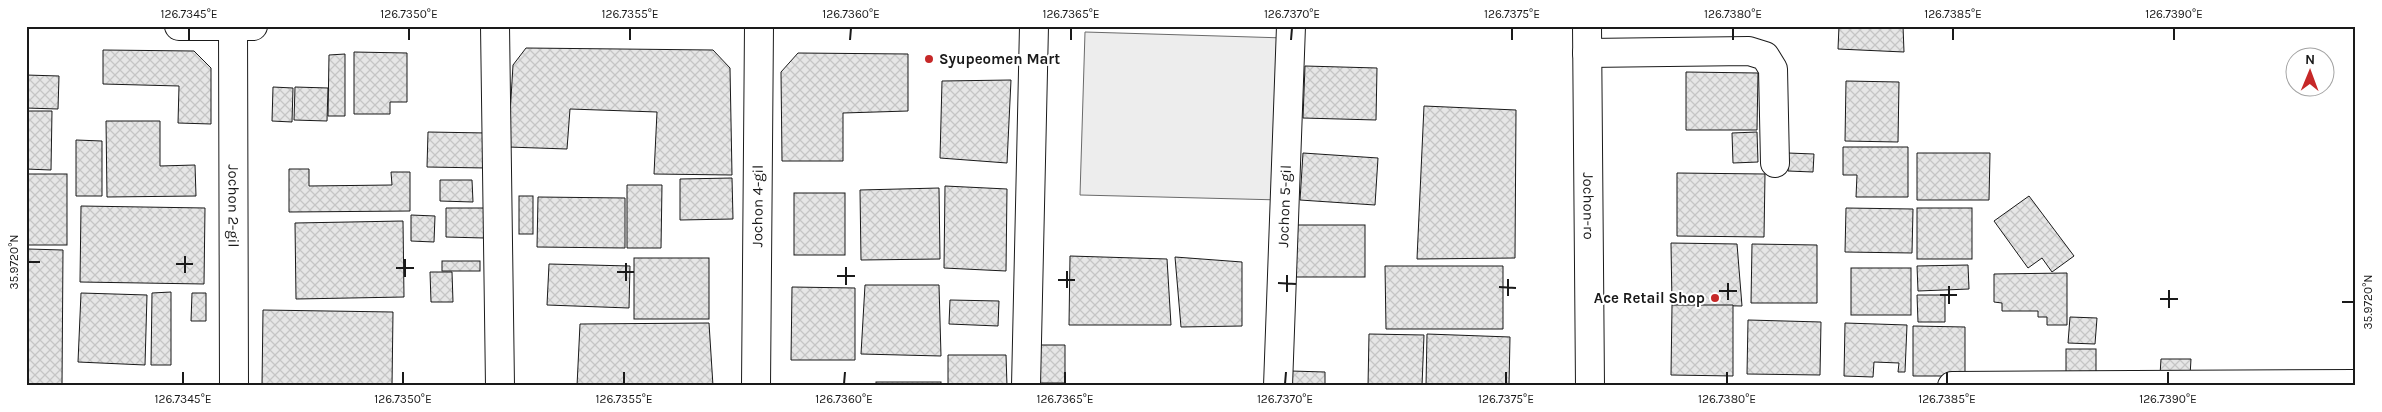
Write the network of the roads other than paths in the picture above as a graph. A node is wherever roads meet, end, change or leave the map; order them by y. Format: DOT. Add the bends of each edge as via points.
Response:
graph roads {
  1 [pos="179,26"];
  2 [pos="253,26"];
  3 [pos="495,26"];
  4 [pos="759,26"];
  5 [pos="1034,26"];
  6 [pos="1291,26"];
  7 [pos="1587,26"];
  8 [pos="233,27"];
  9 [pos="1587,53"];
  10 [pos="1774,163"];
  11 [pos="2346,385"];
  12 [pos="234,386"];
  13 [pos="500,386"];
  14 [pos="756,386"];
  15 [pos="1026,386"];
  16 [pos="1278,386"];
  17 [pos="1590,386"];
  18 [pos="1952,386"];
  19 [pos="1968,386"];
  1 -- 8 [label="street"];
  2 -- 8 [label="street"];
  3 -- 13 [label="street"];
  4 -- 14 [label="street, Jochon 4-gil"];
  5 -- 15 [label="street"];
  6 -- 16 [label="street, Jochon 5-gil"];
  7 -- 9 [label="street, Jochon-ro"];
  8 -- 12 [label="street, Jochon 2-gil"];
  9 -- 10 [label="street" via="1749,51 1765,56 1773,69"];
  9 -- 17 [label="street, Jochon-ro"];
  11 -- 19 [label="street"];
  18 -- 19 [label="street"];
}
